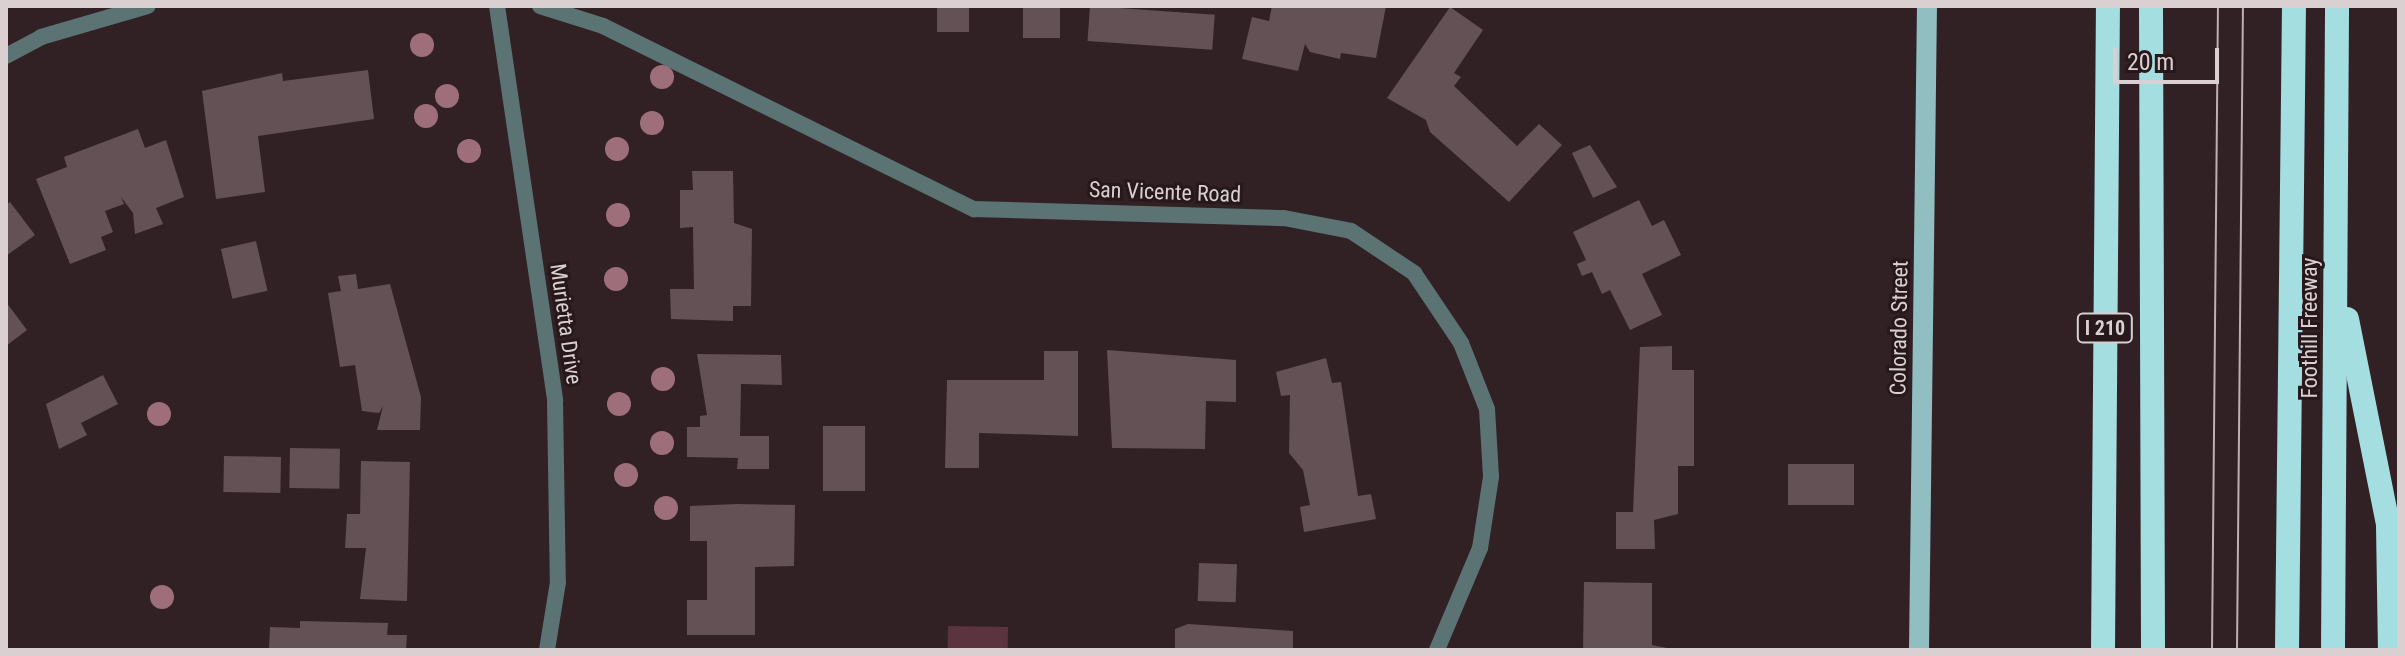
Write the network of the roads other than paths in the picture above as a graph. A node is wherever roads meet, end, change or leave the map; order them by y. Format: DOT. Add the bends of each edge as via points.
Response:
graph roads {
  1 [pos="148,6"];
  2 [pos="497,6"];
  3 [pos="540,6"];
  4 [pos="1927,6"];
  5 [pos="2108,6"];
  6 [pos="2151,6"];
  7 [pos="2294,6"];
  8 [pos="2337,6"];
  9 [pos="6,56"];
  10 [pos="2337,270"];
  11 [pos="547,650"];
  12 [pos="1437,650"];
  13 [pos="1919,650"];
  14 [pos="2103,650"];
  15 [pos="2153,650"];
  16 [pos="2287,650"];
  17 [pos="2333,650"];
  18 [pos="2390,650"];
  1 -- 9 [label="street" via="41,37"];
  2 -- 11 [label="street, Murietta Drive" via="555,401 558,582"];
  3 -- 12 [label="street, San Vicente Road" via="603,26 974,209 1284,218 1351,231 1414,273 1461,343 1487,409 1491,464 1480,548"];
  4 -- 13 [label="main road, Colorado Street"];
  5 -- 14 [label="highway, I 210"];
  6 -- 15 [label="highway"];
  7 -- 16 [label="highway"];
  8 -- 10 [label="highway, Foothill Freeway"];
  10 -- 17 [label="highway, Foothill Freeway"];
  10 -- 18 [label="highway" via="2388,525"];
}
